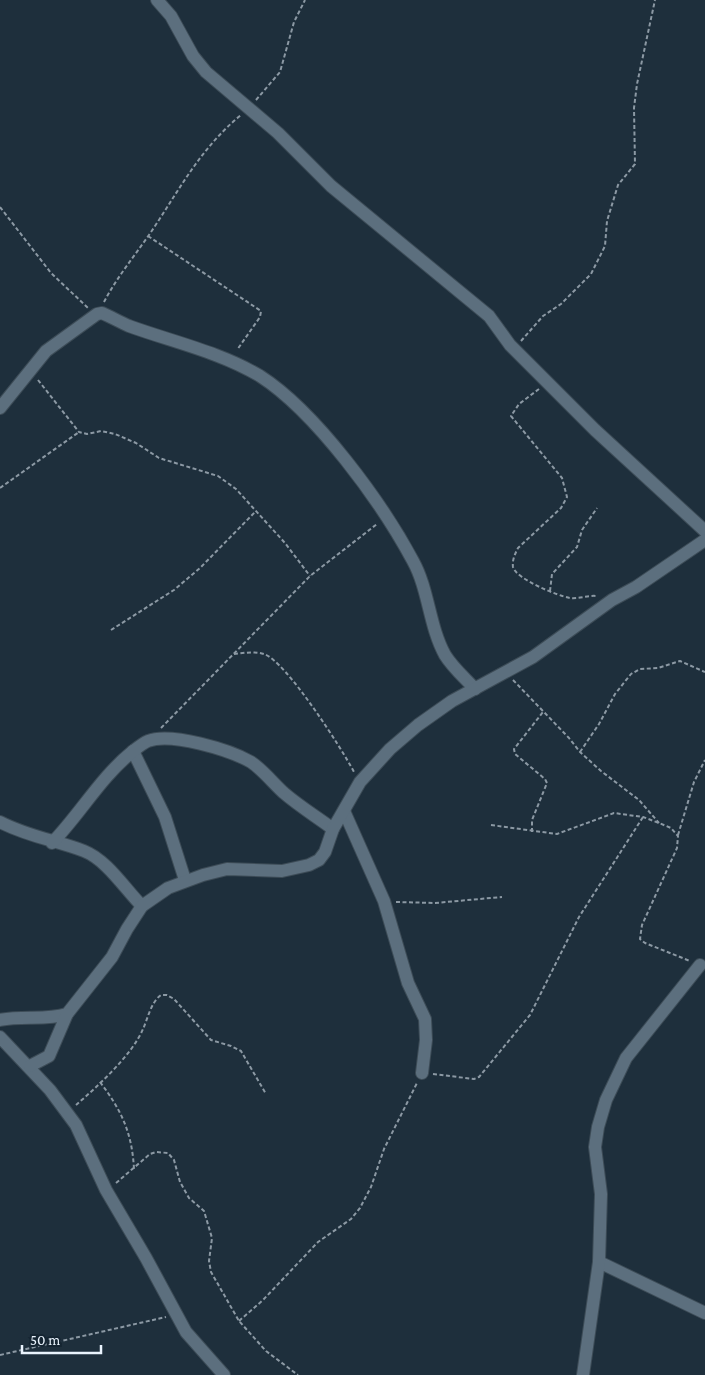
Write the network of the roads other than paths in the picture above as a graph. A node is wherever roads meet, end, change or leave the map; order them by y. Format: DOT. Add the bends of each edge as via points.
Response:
graph roads {
  1 [pos="158,0"];
  2 [pos="0,408"];
  3 [pos="705,531"];
  4 [pos="705,540"];
  5 [pos="474,689"];
  6 [pos="133,751"];
  7 [pos="344,811"];
  8 [pos="0,822"];
  9 [pos="333,829"];
  10 [pos="52,843"];
  11 [pos="185,880"];
  12 [pos="142,906"];
  13 [pos="700,965"];
  14 [pos="67,1014"];
  15 [pos="0,1020"];
  16 [pos="0,1036"];
  17 [pos="30,1066"];
  18 [pos="422,1073"];
  19 [pos="599,1262"];
  20 [pos="705,1313"];
  21 [pos="224,1375"];
  22 [pos="583,1375"];
  1 -- 3 [label="street" via="206,72 250,107 331,186 489,316 515,349 595,430"];
  2 -- 5 [label="street" via="46,351 95,315 230,361 260,377 296,404 387,517 416,567 445,654"];
  4 -- 5 [label="street" via="539,652"];
  5 -- 7 [label="street" via="418,725 390,749 360,782"];
  6 -- 9 [label="street" via="149,741 167,740 201,743 226,750 252,763 286,794"];
  6 -- 10 [label="street"];
  6 -- 11 [label="street" via="165,817"];
  7 -- 9 [label="street"];
  7 -- 18 [label="street" via="384,901 408,983 425,1019"];
  8 -- 10 [label="street"];
  9 -- 11 [label="street" via="325,852 309,866 276,872 227,869"];
  10 -- 12 [label="street" via="84,852 100,862"];
  11 -- 12 [label="street"];
  12 -- 14 [label="street" via="112,957"];
  13 -- 19 [label="street" via="638,1040 606,1100 595,1147 601,1194"];
  14 -- 15 [label="street"];
  14 -- 17 [label="street" via="49,1056"];
  16 -- 17 [label="street"];
  17 -- 21 [label="street" via="76,1124 106,1190 186,1332"];
  19 -- 20 [label="street"];
  19 -- 22 [label="street"];
}
